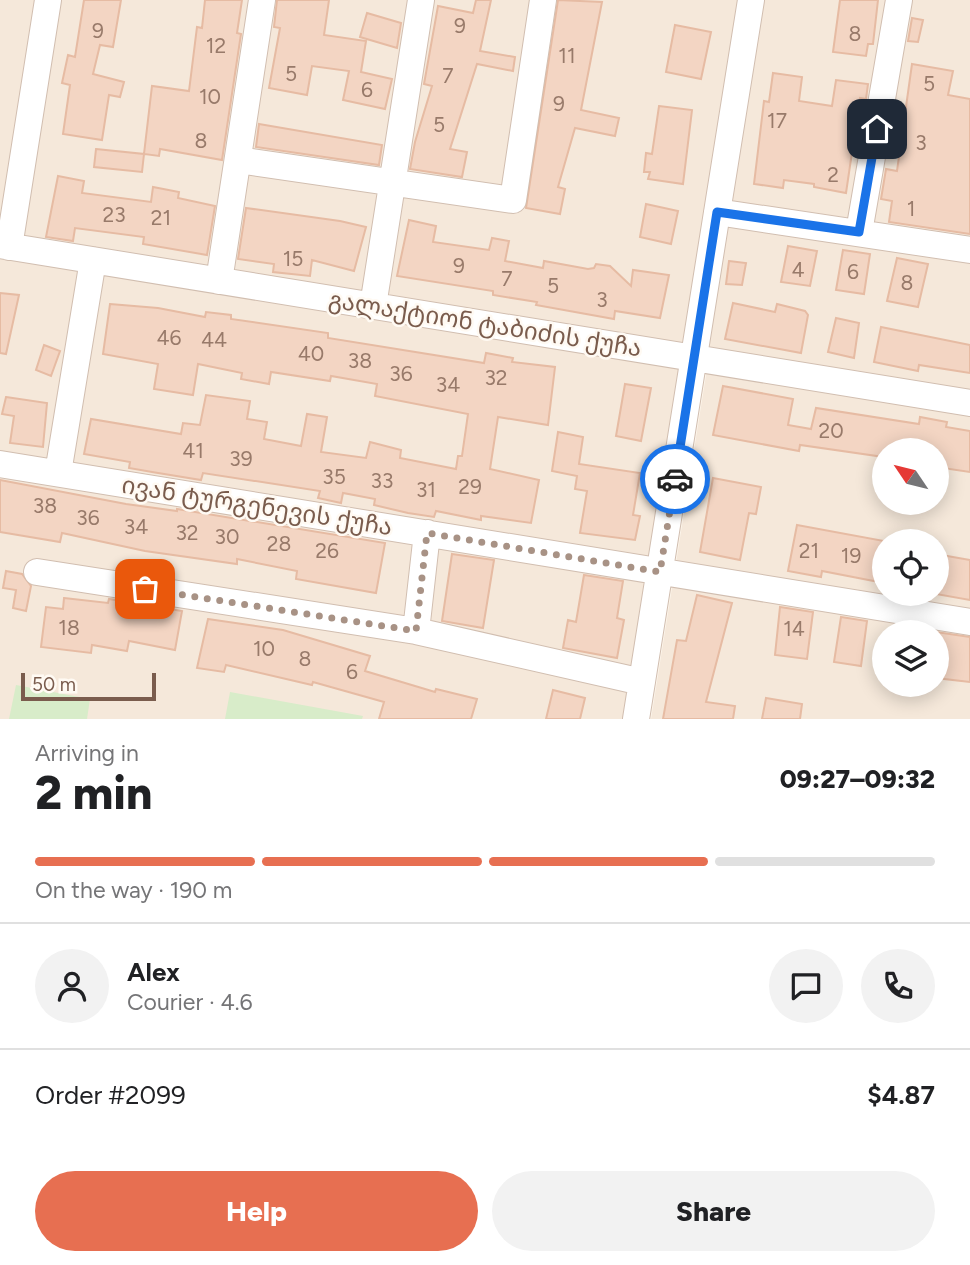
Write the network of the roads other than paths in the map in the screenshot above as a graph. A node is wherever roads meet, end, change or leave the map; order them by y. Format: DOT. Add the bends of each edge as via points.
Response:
graph roads {
  1 [pos="48,0"];
  2 [pos="262,0"];
  3 [pos="421,0"];
  4 [pos="543,0"];
  5 [pos="751,0"];
  6 [pos="899,0"];
  7 [pos="238,160"];
  8 [pos="393,183"];
  9 [pos="717,212"];
  10 [pos="859,232"];
  11 [pos="5,246"];
  12 [pos="970,250"];
  13 [pos="93,260"];
  14 [pos="219,281"];
  15 [pos="373,306"];
  16 [pos="694,358"];
  17 [pos="970,403"];
  18 [pos="0,464"];
  19 [pos="58,473"];
  20 [pos="427,533"];
  21 [pos="37,572"];
  22 [pos="660,572"];
  23 [pos="970,622"];
  24 [pos="416,631"];
  25 [pos="642,681"];
  26 [pos="636,719"];
  1 -- 11 [label="street"];
  2 -- 7 [label="street"];
  3 -- 8 [label="street"];
  4 -- 8 [label="street" via="513,200"];
  5 -- 9 [label="street"];
  6 -- 10 [label="street"];
  7 -- 8 [label="street"];
  7 -- 14 [label="street"];
  8 -- 15 [label="street"];
  9 -- 10 [label="street"];
  9 -- 16 [label="street"];
  10 -- 12 [label="street"];
  11 -- 13 [label="street, გალაქტიონ ტაბიძის ქუჩა"];
  13 -- 14 [label="street, გალაქტიონ ტაბიძის ქუჩა"];
  13 -- 19 [label="street"];
  14 -- 15 [label="street, გალაქტიონ ტაბიძის ქუჩა"];
  15 -- 16 [label="street, გალაქტიონ ტაბიძის ქუჩა"];
  16 -- 17 [label="street, გალაქტიონ ტაბიძის ქუჩა"];
  16 -- 22 [label="street"];
  18 -- 19 [label="street, ივან ტურგენევის ქუჩა"];
  19 -- 20 [label="street, ივან ტურგენევის ქუჩა"];
  20 -- 22 [label="street, ივან ტურგენევის ქუჩა"];
  20 -- 24 [label="street"];
  21 -- 24 [label="street"];
  22 -- 23 [label="street, ივან ტურგენევის ქუჩა"];
  22 -- 25 [label="street"];
  24 -- 25 [label="street"];
  25 -- 26 [label="street"];
}
